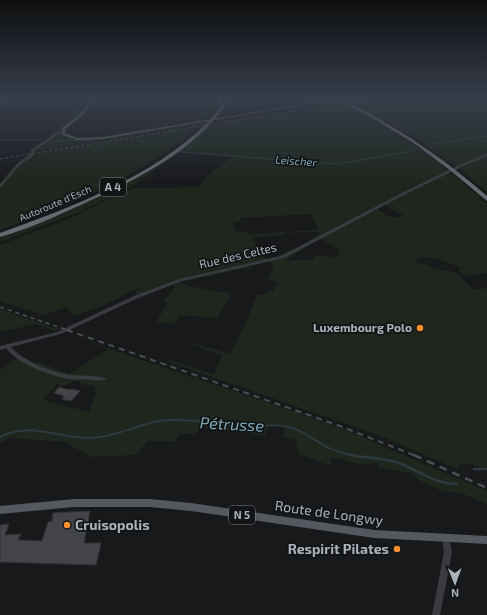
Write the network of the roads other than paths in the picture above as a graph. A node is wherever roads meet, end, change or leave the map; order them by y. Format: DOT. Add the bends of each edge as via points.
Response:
graph roads {
  1 [pos="66,127"];
  2 [pos="169,127"];
  3 [pos="200,127"];
  4 [pos="202,127"];
  5 [pos="390,127"];
  6 [pos="395,127"];
  7 [pos="62,132"];
  8 [pos="487,155"];
  9 [pos="0,186"];
  10 [pos="487,195"];
  11 [pos="487,199"];
  12 [pos="0,232"];
  13 [pos="0,236"];
  14 [pos="7,346"];
  15 [pos="0,348"];
  16 [pos="103,379"];
  17 [pos="37,506"];
  18 [pos="0,507"];
  19 [pos="0,510"];
  20 [pos="446,539"];
  21 [pos="487,540"];
  22 [pos="436,615"];
  1 -- 7 [label="main road"];
  2 -- 7 [label="main road" via="94,139 73,138"];
  3 -- 12 [label="highway, Autoroute d'Esch / A 4" via="149,164 73,203"];
  4 -- 13 [label="highway, Autoroute d'Esch / A 4" via="190,139 140,173 76,205"];
  5 -- 11 [label="highway" via="447,165"];
  6 -- 10 [label="highway" via="415,139"];
  7 -- 9 [label="street" via="32,151 32,155 20,163"];
  8 -- 14 [label="street, Rue des Celtes" via="447,172 282,257 181,280 136,297 58,333"];
  14 -- 15 [label="street, Rue des Celtes"];
  14 -- 16 [label="street" via="18,357 65,376"];
  17 -- 18 [label="main road, N 5"];
  17 -- 19 [label="main road, Route de Longwy / N 5"];
  17 -- 20 [label="main road, Route de Longwy / N 5" via="93,502 150,503 374,534"];
  20 -- 21 [label="main road, Route de Longwy / N 5"];
  20 -- 22 [label="street" via="448,552"];
}
